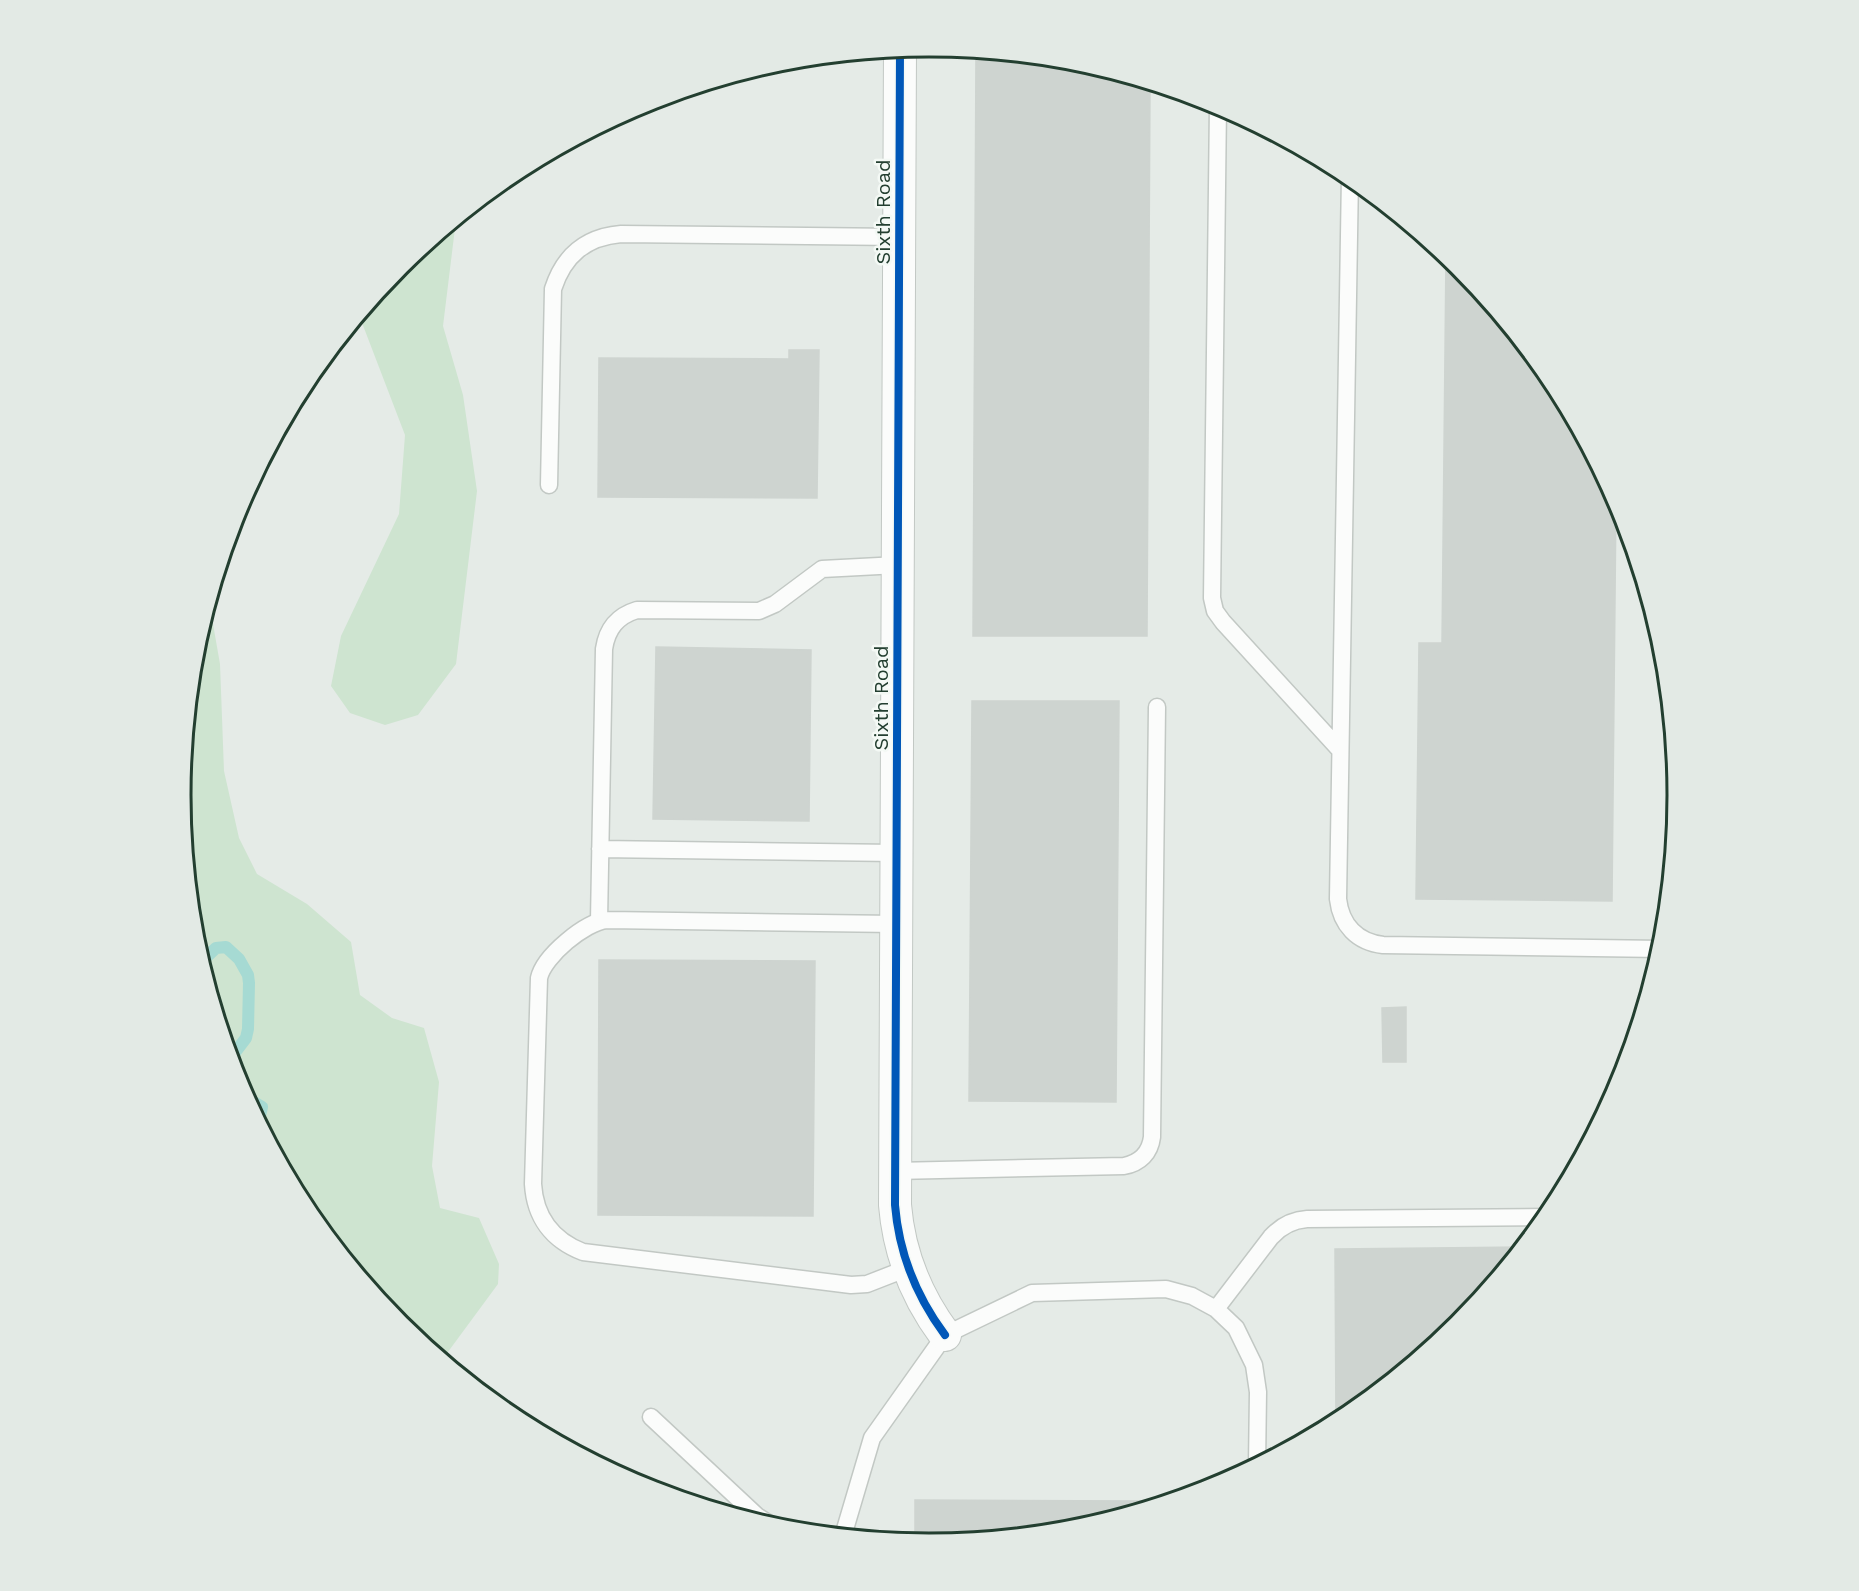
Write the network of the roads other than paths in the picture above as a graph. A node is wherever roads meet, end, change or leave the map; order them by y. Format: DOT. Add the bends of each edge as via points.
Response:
graph roads {
  1 [pos="900,58"];
  2 [pos="1218,116"];
  3 [pos="1350,188"];
  4 [pos="899,237"];
  5 [pos="549,485"];
  6 [pos="898,565"];
  7 [pos="1157,707"];
  8 [pos="1341,750"];
  9 [pos="600,849"];
  10 [pos="896,853"];
  11 [pos="599,921"];
  12 [pos="896,924"];
  13 [pos="1652,949"];
  14 [pos="895,1171"];
  15 [pos="1536,1217"];
  16 [pos="908,1268"];
  17 [pos="1216,1309"];
  18 [pos="945,1335"];
  19 [pos="651,1417"];
  20 [pos="1257,1457"];
  21 [pos="753,1513"];
  22 [pos="845,1529"];
  1 -- 4 [label="street, Sixth Road"];
  2 -- 8 [label="lane" via="1212,598 1223,622"];
  3 -- 8 [label="lane"];
  4 -- 5 [label="lane" via="621,234 583,245 563,264 551,302"];
  4 -- 6 [label="street, Sixth Road"];
  6 -- 9 [label="lane" via="822,569 775,604 759,611 645,610 630,612 617,621 607,634 604,649"];
  6 -- 10 [label="street, Sixth Road"];
  7 -- 14 [label="lane" via="1152,1137 1147,1152 1134,1164 1124,1166"];
  8 -- 13 [label="lane" via="1338,899 1345,924 1358,937 1383,945"];
  9 -- 10 [label="lane"];
  9 -- 11 [label="lane"];
  10 -- 12 [label="street, Sixth Road"];
  11 -- 12 [label="lane"];
  11 -- 16 [label="lane" via="584,928 547,960 538,982 533,1184 539,1214 550,1231 574,1248 593,1254 851,1285 867,1284"];
  12 -- 14 [label="street, Sixth Road"];
  14 -- 16 [label="street, Sixth Road" via="898,1235"];
  15 -- 17 [label="lane" via="1294,1221 1271,1237"];
  16 -- 18 [label="street, Sixth Road" via="929,1313"];
  17 -- 18 [label="lane" via="1192,1296 1166,1289 1036,1292"];
  17 -- 20 [label="lane" via="1236,1328 1254,1365 1258,1392"];
  18 -- 22 [label="lane" via="872,1438"];
  19 -- 21 [label="lane"];
}
